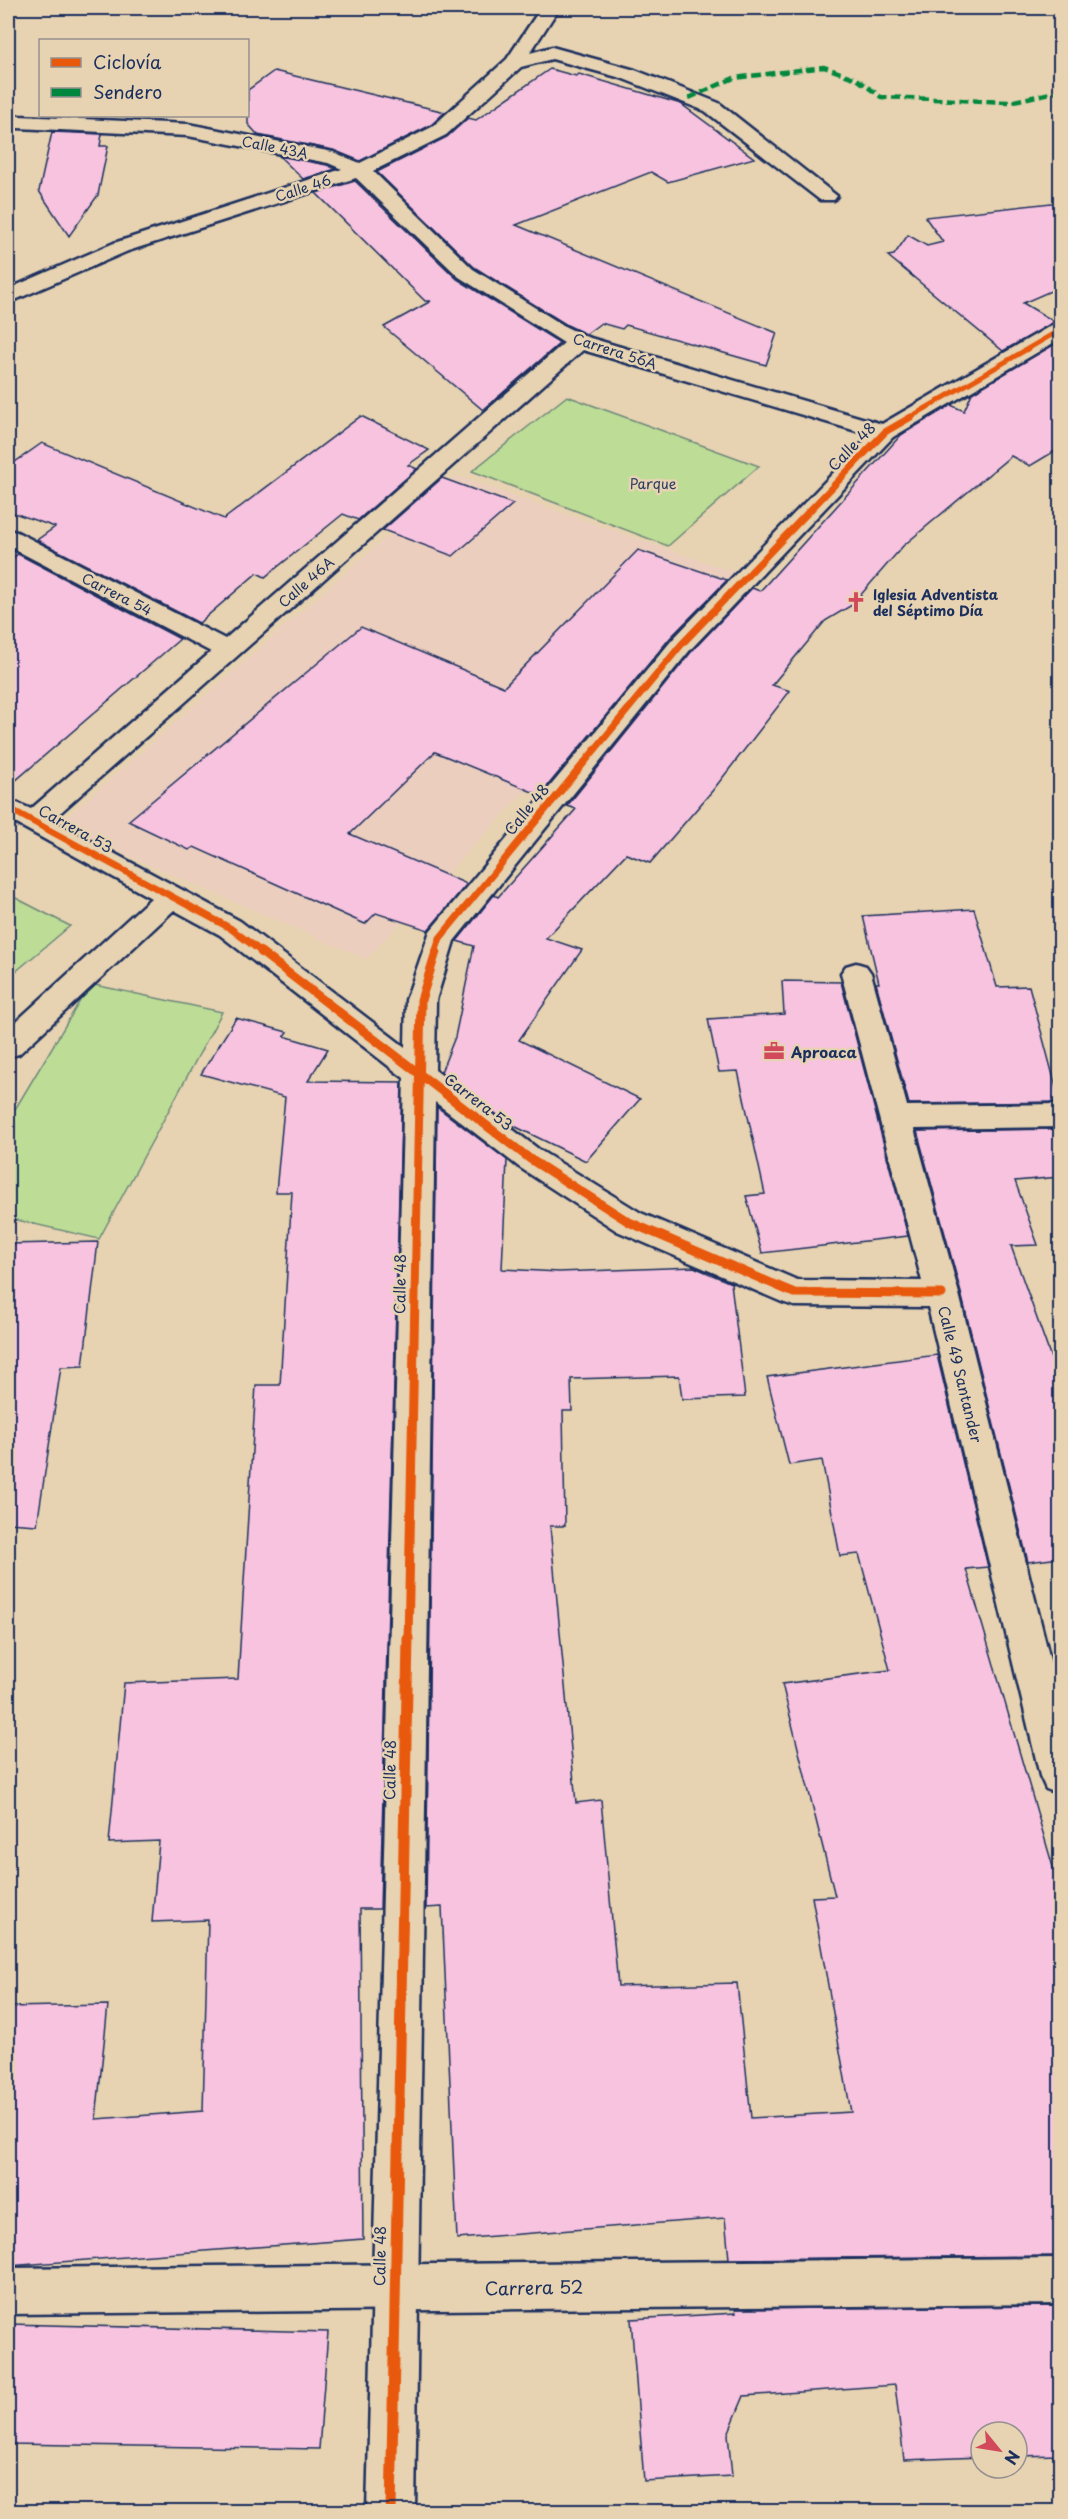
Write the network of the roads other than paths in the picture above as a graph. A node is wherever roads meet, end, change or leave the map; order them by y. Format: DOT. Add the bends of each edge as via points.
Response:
graph roads {
  1 [pos="550,8"];
  2 [pos="514,63"];
  3 [pos="8,118"];
  4 [pos="360,170"];
  5 [pos="827,196"];
  6 [pos="8,297"];
  7 [pos="1060,330"];
  8 [pos="579,342"];
  9 [pos="885,432"];
  10 [pos="8,537"];
  11 [pos="227,650"];
  12 [pos="8,808"];
  13 [pos="33,822"];
  14 [pos="170,897"];
  15 [pos="856,973"];
  16 [pos="8,1046"];
  17 [pos="418,1073"];
  18 [pos="1060,1115"];
  19 [pos="895,1118"];
  20 [pos="942,1294"];
  21 [pos="1060,1776"];
  22 [pos="1060,2281"];
  23 [pos="393,2289"];
  24 [pos="8,2291"];
  25 [pos="391,2511"];
  1 -- 2 [label="street, Calle 46"];
  2 -- 4 [label="street, Calle 46" via="439,131"];
  2 -- 5 [label="street" via="552,53 628,74 712,107"];
  3 -- 4 [label="street, Calle 43A" via="17,122 188,130 333,158"];
  4 -- 6 [label="street, Calle 46" via="121,247"];
  4 -- 8 [label="street, Carrera 56A" via="466,273"];
  7 -- 9 [label="street, Calle 48"];
  8 -- 9 [label="street, Carrera 56A"];
  8 -- 11 [label="street, Calle 46A"];
  9 -- 17 [label="street, Calle 48" via="681,645 440,938 421,1000"];
  10 -- 11 [label="street, Carrera 54"];
  11 -- 13 [label="street, Calle 46A"];
  12 -- 13 [label="street, Carrera 53"];
  13 -- 14 [label="street, Carrera 53"];
  14 -- 16 [label="street"];
  14 -- 17 [label="street, Carrera 53" via="230,928"];
  15 -- 19 [label="street, Calle 49 Santander"];
  17 -- 20 [label="street, Carrera 53" via="530,1159 629,1222 794,1293"];
  17 -- 23 [label="street, Calle 48"];
  18 -- 19 [label="street"];
  19 -- 20 [label="street, Calle 49 Santander"];
  20 -- 21 [label="street, Calle 49 Santander"];
  22 -- 23 [label="street, Carrera 52"];
  23 -- 24 [label="street, Carrera 52"];
  23 -- 25 [label="street, Calle 48"];
}
